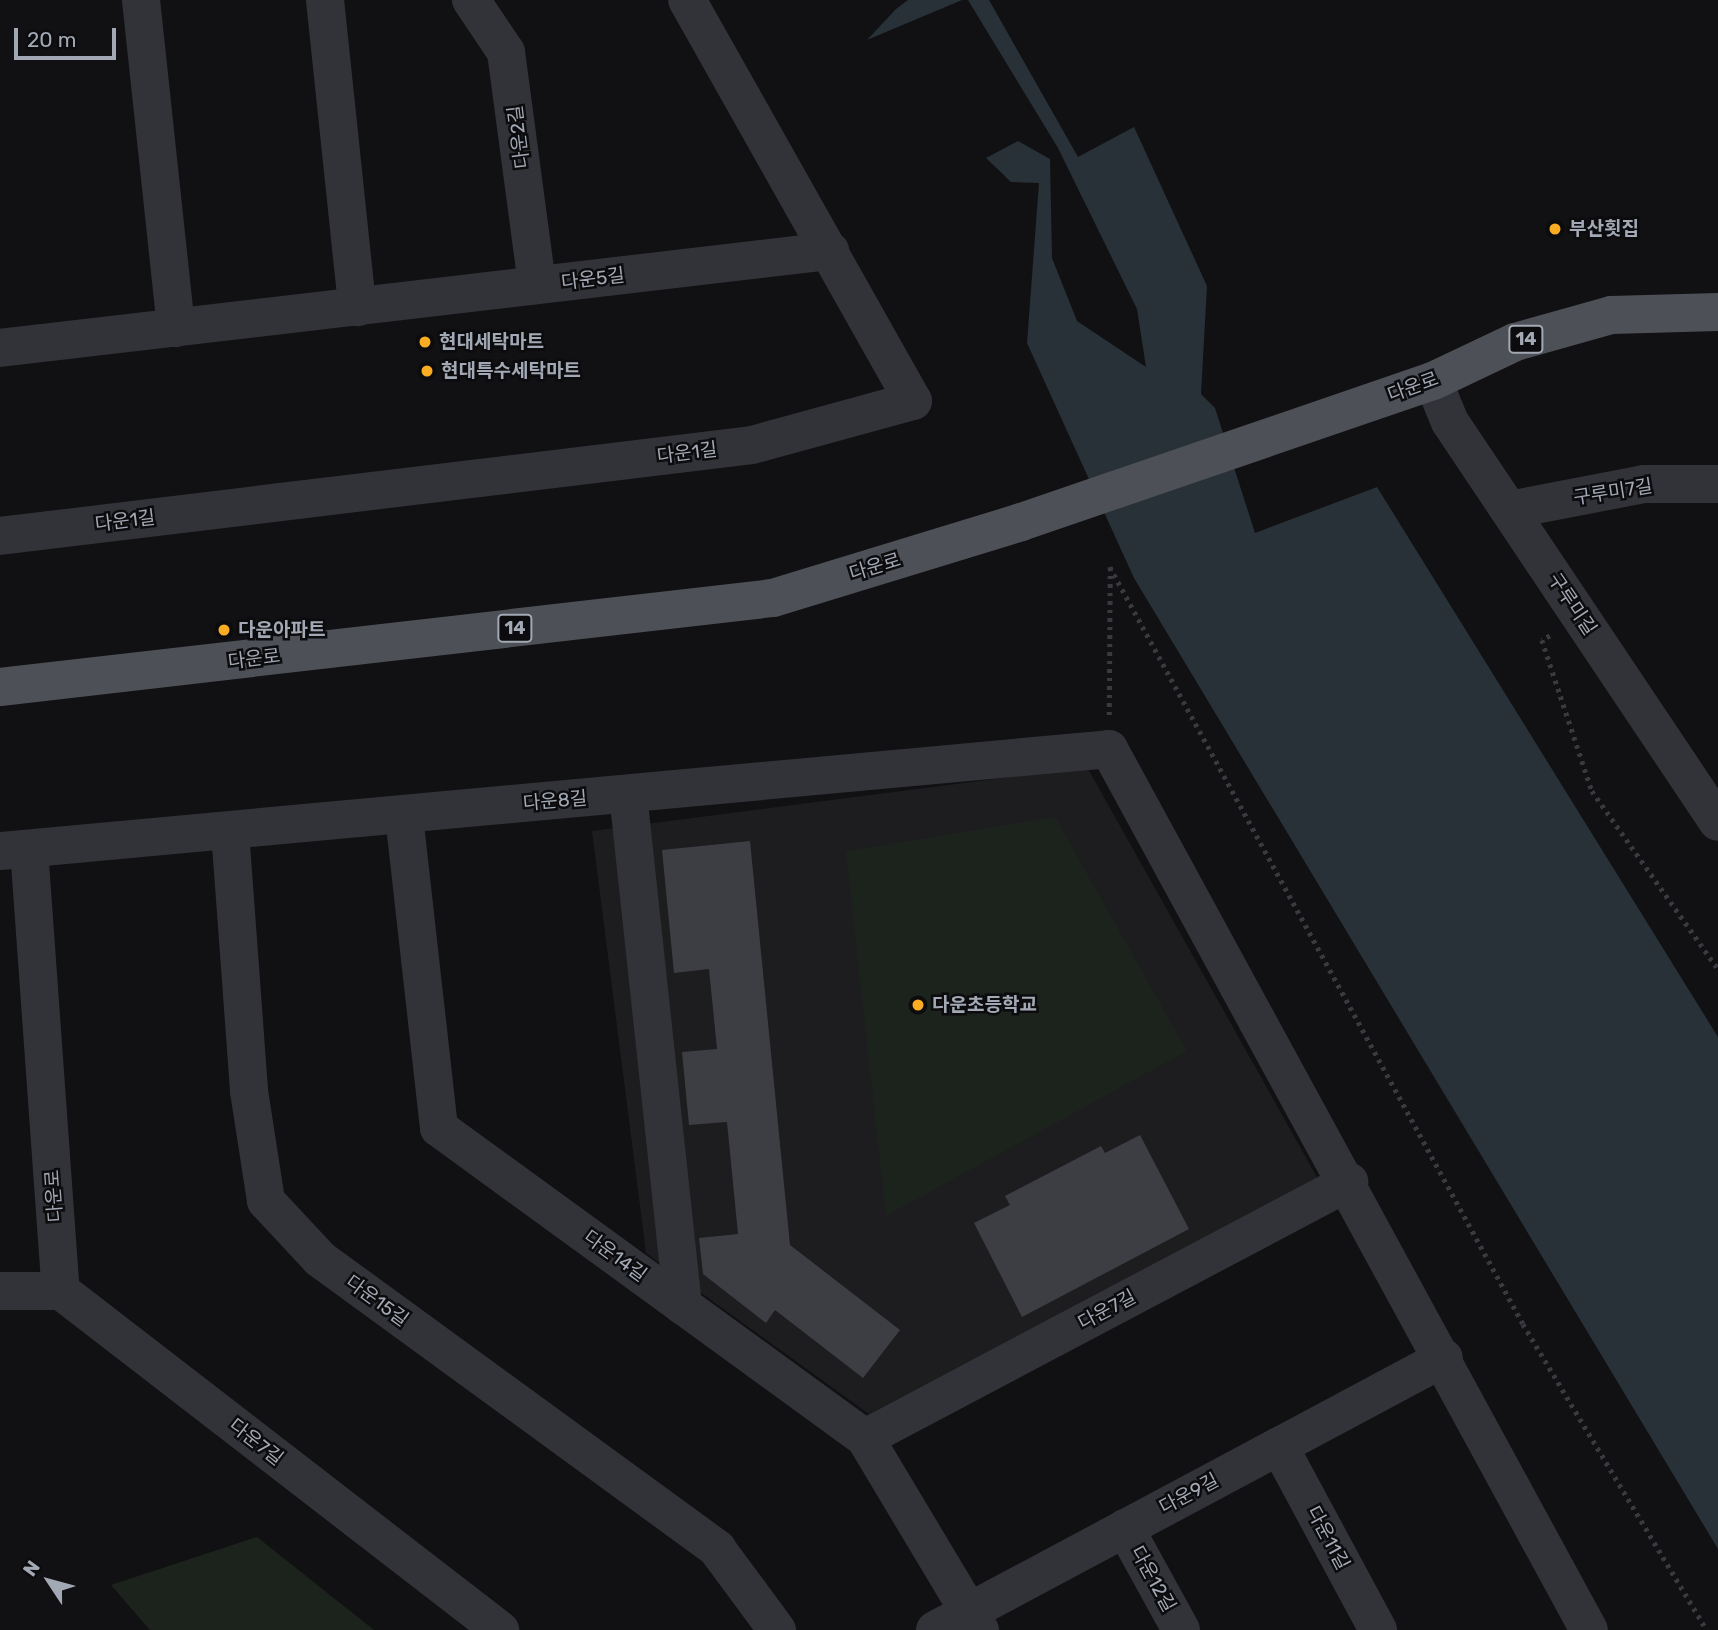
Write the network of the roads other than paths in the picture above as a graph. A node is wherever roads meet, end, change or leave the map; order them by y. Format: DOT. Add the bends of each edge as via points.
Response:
graph roads {
  1 [pos="141,0"];
  2 [pos="326,0"];
  3 [pos="471,0"];
  4 [pos="687,0"];
  5 [pos="830,251"];
  6 [pos="537,285"];
  7 [pos="357,307"];
  8 [pos="1718,312"];
  9 [pos="176,328"];
  10 [pos="0,348"];
  11 [pos="1433,382"];
  12 [pos="1718,484"];
  13 [pos="1509,510"];
  14 [pos="0,536"];
  15 [pos="0,687"];
  16 [pos="628,794"];
  17 [pos="404,816"];
  18 [pos="1718,822"];
  19 [pos="230,831"];
  20 [pos="14,850"];
  21 [pos="1349,1182"];
  22 [pos="0,1291"];
  23 [pos="61,1292"];
  24 [pos="683,1306"];
  25 [pos="1444,1358"];
  26 [pos="865,1438"];
  27 [pos="1279,1446"];
  28 [pos="1125,1528"];
  29 [pos="975,1621"];
  30 [pos="500,1630"];
  31 [pos="778,1630"];
  32 [pos="934,1630"];
  33 [pos="1181,1630"];
  34 [pos="1378,1630"];
  35 [pos="1589,1630"];
  1 -- 9 [label="street"];
  2 -- 7 [label="street"];
  3 -- 6 [label="street, 다운2길" via="506,52"];
  4 -- 5 [label="street, 다운1길"];
  5 -- 6 [label="street, 다운5길"];
  5 -- 14 [label="street, 다운1길" via="913,401 752,445"];
  6 -- 7 [label="street, 다운5길"];
  7 -- 9 [label="street, 다운5길"];
  8 -- 11 [label="main road, 다운로 / 14" via="1611,316 1515,342"];
  9 -- 10 [label="street, 다운5길"];
  11 -- 13 [label="street, 구루미길" via="1450,422"];
  11 -- 15 [label="main road, 다운로 / 14" via="1021,522 773,598"];
  12 -- 13 [label="street, 구루미7길" via="1644,484"];
  13 -- 18 [label="street, 구루미길"];
  16 -- 17 [label="street, 다운8길"];
  16 -- 21 [label="street, 다운8길" via="1109,749"];
  16 -- 24 [label="street"];
  17 -- 19 [label="street, 다운8길"];
  17 -- 24 [label="street, 다운14길" via="439,1128"];
  19 -- 20 [label="street, 다운8길"];
  19 -- 31 [label="street, 다운15길" via="249,1091 266,1202 320,1259 717,1549"];
  20 -- 23 [label="street, 다운로"];
  21 -- 25 [label="street"];
  21 -- 26 [label="street, 다운7길"];
  22 -- 23 [label="street"];
  23 -- 30 [label="street, 다운7길"];
  24 -- 26 [label="street, 다운14길"];
  25 -- 27 [label="street, 다운9길"];
  25 -- 35 [label="street"];
  26 -- 29 [label="street, 다운14길"];
  27 -- 28 [label="street, 다운9길"];
  27 -- 34 [label="street, 다운11길"];
  28 -- 29 [label="street, 다운9길"];
  28 -- 33 [label="street, 다운12길"];
  29 -- 32 [label="street, 다운9길"];
}
